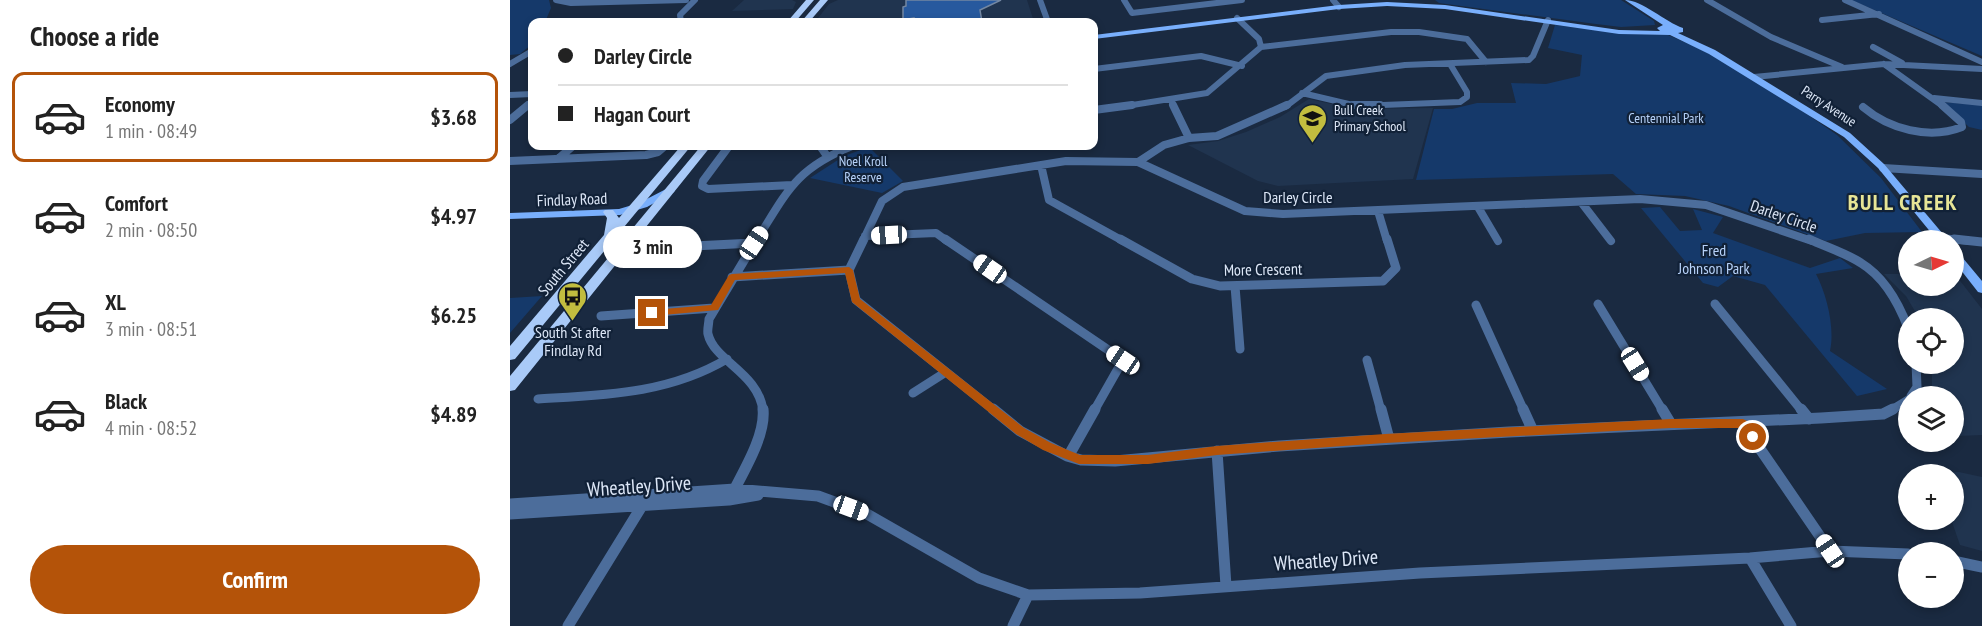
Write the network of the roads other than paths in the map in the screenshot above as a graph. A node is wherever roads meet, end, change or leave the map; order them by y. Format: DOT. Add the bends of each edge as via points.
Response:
graph roads {
  1 [pos="556,0"];
  2 [pos="686,0"];
  3 [pos="695,0"];
  4 [pos="810,0"];
  5 [pos="834,0"];
  6 [pos="1040,0"];
  7 [pos="1124,0"];
  8 [pos="1242,0"];
  9 [pos="1628,0"];
  10 [pos="1707,0"];
  11 [pos="1845,0"];
  12 [pos="823,2"];
  13 [pos="802,4"];
  14 [pos="1336,4"];
  15 [pos="1879,14"];
  16 [pos="681,18"];
  17 [pos="793,18"];
  18 [pos="809,18"];
  19 [pos="1047,18"];
  20 [pos="1238,19"];
  21 [pos="1822,20"];
  22 [pos="1548,21"];
  23 [pos="1669,30"];
  24 [pos="1098,36"];
  25 [pos="1873,47"];
  26 [pos="1261,48"];
  27 [pos="528,55"];
  28 [pos="1486,62"];
  29 [pos="1982,62"];
  30 [pos="510,64"];
  31 [pos="1450,64"];
  32 [pos="1884,64"];
  33 [pos="1904,64"];
  34 [pos="1242,66"];
  35 [pos="1842,68"];
  36 [pos="1098,69"];
  37 [pos="1982,69"];
  38 [pos="1758,78"];
  39 [pos="1302,93"];
  40 [pos="528,94"];
  41 [pos="510,95"];
  42 [pos="1934,98"];
  43 [pos="1171,100"];
  44 [pos="1982,103"];
  45 [pos="528,105"];
  46 [pos="1863,107"];
  47 [pos="1098,109"];
  48 [pos="510,120"];
  49 [pos="1189,138"];
  50 [pos="569,150"];
  51 [pos="658,150"];
  52 [pos="683,150"];
  53 [pos="702,150"];
  54 [pos="726,150"];
  55 [pos="823,150"];
  56 [pos="842,150"];
  57 [pos="827,156"];
  58 [pos="559,159"];
  59 [pos="510,161"];
  60 [pos="1138,162"];
  61 [pos="1041,165"];
  62 [pos="1886,168"];
  63 [pos="1982,174"];
  64 [pos="792,185"];
  65 [pos="670,190"];
  66 [pos="1581,202"];
  67 [pos="1478,207"];
  68 [pos="634,208"];
  69 [pos="1378,211"];
  70 [pos="609,212"];
  71 [pos="510,214"];
  72 [pos="645,221"];
  73 [pos="1939,230"];
  74 [pos="865,236"];
  75 [pos="610,237"];
  76 [pos="1498,241"];
  77 [pos="1611,241"];
  78 [pos="1964,241"];
  79 [pos="1982,242"];
  80 [pos="754,243"];
  81 [pos="653,248"];
  82 [pos="1964,260"];
  83 [pos="1964,267"];
  84 [pos="849,270"];
  85 [pos="732,277"];
  86 [pos="1982,281"];
  87 [pos="1235,286"];
  88 [pos="1982,289"];
  89 [pos="1598,304"];
  90 [pos="1715,304"];
  91 [pos="1476,305"];
  92 [pos="714,308"];
  93 [pos="1900,308"];
  94 [pos="601,316"];
  95 [pos="1240,349"];
  96 [pos="510,355"];
  97 [pos="727,359"];
  98 [pos="1367,360"];
  99 [pos="946,372"];
  100 [pos="510,386"];
  101 [pos="913,393"];
  102 [pos="538,399"];
  103 [pos="1898,407"];
  104 [pos="1809,419"];
  105 [pos="1671,424"];
  106 [pos="1743,424"];
  107 [pos="1533,431"];
  108 [pos="1389,439"];
  109 [pos="1217,451"];
  110 [pos="1069,455"];
  111 [pos="732,494"];
  112 [pos="645,501"];
  113 [pos="510,504"];
  114 [pos="510,514"];
  115 [pos="1830,551"];
  116 [pos="1898,554"];
  117 [pos="1750,558"];
  118 [pos="1964,563"];
  119 [pos="1982,567"];
  120 [pos="1226,586"];
  121 [pos="1028,595"];
  122 [pos="568,626"];
  123 [pos="1012,626"];
  124 [pos="1791,626"];
  1 -- 2 [label="street"];
  3 -- 16 [label="street"];
  4 -- 13 [label="highway"];
  5 -- 12 [label="highway"];
  6 -- 19 [label="street"];
  7 -- 8 [label="street" via="1132,13"];
  9 -- 23 [label="main road, Parry Avenue"];
  10 -- 35 [label="street" via="1771,37"];
  11 -- 15 [label="street"];
  12 -- 18 [label="highway"];
  13 -- 17 [label="highway"];
  14 -- 20 [label="main road"];
  14 -- 22 [label="main road" via="1424,5"];
  15 -- 21 [label="street"];
  15 -- 29 [label="street"];
  20 -- 24 [label="main road"];
  20 -- 26 [label="street" via="1258,39"];
  22 -- 23 [label="main road" via="1619,32"];
  22 -- 28 [label="street" via="1529,60"];
  23 -- 38 [label="main road, Parry Avenue"];
  25 -- 33 [label="street"];
  26 -- 28 [label="street" via="1419,32 1467,39"];
  26 -- 34 [label="street"];
  27 -- 30 [label="street"];
  28 -- 31 [label="street"];
  31 -- 39 [label="street" via="1405,65 1326,76"];
  31 -- 39 [label="street" via="1467,92 1460,102 1356,106"];
  32 -- 33 [label="street"];
  32 -- 35 [label="street"];
  32 -- 42 [label="street"];
  33 -- 37 [label="street"];
  34 -- 36 [label="street" via="1201,56"];
  34 -- 43 [label="street" via="1208,93"];
  35 -- 38 [label="street"];
  38 -- 62 [label="main road, Parry Avenue" via="1846,130"];
  39 -- 49 [label="street" via="1283,108 1248,124 1217,136"];
  40 -- 41 [label="street"];
  42 -- 44 [label="street"];
  42 -- 46 [label="street" via="1962,126 1957,130 1896,128"];
  43 -- 47 [label="street"];
  43 -- 49 [label="street"];
  45 -- 48 [label="street"];
  49 -- 60 [label="street" via="1164,145"];
  50 -- 58 [label="street"];
  51 -- 58 [label="street" via="652,154"];
  52 -- 68 [label="highway, South Street"];
  53 -- 65 [label="highway, South Street"];
  54 -- 64 [label="street" via="702,186 708,189"];
  55 -- 57 [label="street"];
  56 -- 57 [label="street"];
  57 -- 64 [label="street"];
  58 -- 59 [label="street"];
  60 -- 61 [label="street, Darley Circle" via="1066,161"];
  60 -- 69 [label="street, Darley Circle" via="1245,212"];
  61 -- 74 [label="street, Darley Circle" via="903,187 882,201"];
  61 -- 87 [label="street, More Crescent" via="1049,200 1192,279"];
  62 -- 63 [label="street"];
  62 -- 73 [label="main road, Parry Avenue"];
  64 -- 80 [label="street"];
  65 -- 68 [label="main road, Findlay Road"];
  65 -- 72 [label="highway, South Street"];
  66 -- 67 [label="street, Darley Circle"];
  66 -- 77 [label="street"];
  66 -- 93 [label="street, Darley Circle" via="1640,199 1706,204 1806,238 1862,263 1885,285"];
  67 -- 69 [label="street, Darley Circle"];
  67 -- 76 [label="street"];
  68 -- 70 [label="main road, Findlay Road"];
  68 -- 71 [label="main road, Findlay Road"];
  68 -- 72 [label="main road" via="644,213"];
  68 -- 75 [label="highway, South Street"];
  69 -- 87 [label="street, More Crescent" via="1396,268 1383,281"];
  70 -- 71 [label="main road, Findlay Road"];
  70 -- 75 [label="highway" via="613,218"];
  72 -- 100 [label="highway, South Street"];
  74 -- 84 [label="street, Darley Circle"];
  74 -- 110 [label="street" via="936,233 1123,360"];
  75 -- 96 [label="highway, South Street"];
  78 -- 79 [label="street"];
  80 -- 81 [label="street"];
  80 -- 85 [label="street"];
  82 -- 86 [label="main road, Parry Avenue"];
  83 -- 88 [label="main road"];
  84 -- 85 [label="street"];
  84 -- 99 [label="street" via="856,300"];
  85 -- 92 [label="street"];
  87 -- 95 [label="street"];
  89 -- 105 [label="street"];
  90 -- 104 [label="street"];
  91 -- 107 [label="street"];
  92 -- 94 [label="street"];
  92 -- 97 [label="street" via="708,334"];
  97 -- 102 [label="street" via="684,381 654,388"];
  97 -- 111 [label="street" via="762,398 765,418"];
  98 -- 108 [label="street"];
  99 -- 101 [label="street"];
  99 -- 110 [label="street" via="1032,439"];
  103 -- 104 [label="street" via="1882,414"];
  104 -- 106 [label="street"];
  105 -- 106 [label="street"];
  105 -- 107 [label="street"];
  106 -- 115 [label="street"];
  107 -- 108 [label="street"];
  108 -- 109 [label="street"];
  109 -- 110 [label="street" via="1148,460 1079,460"];
  109 -- 120 [label="street"];
  111 -- 112 [label="street, Wheatley Drive"];
  111 -- 121 [label="street, Wheatley Drive" via="818,496 867,514 979,578"];
  112 -- 113 [label="street, Wheatley Drive"];
  112 -- 114 [label="street, Wheatley Drive"];
  112 -- 122 [label="street"];
  115 -- 116 [label="street, Wheatley Drive"];
  115 -- 117 [label="street, Wheatley Drive"];
  117 -- 120 [label="street, Wheatley Drive"];
  117 -- 124 [label="street"];
  118 -- 119 [label="street"];
  120 -- 121 [label="street, Wheatley Drive" via="1140,593"];
  121 -- 123 [label="street"];
}
